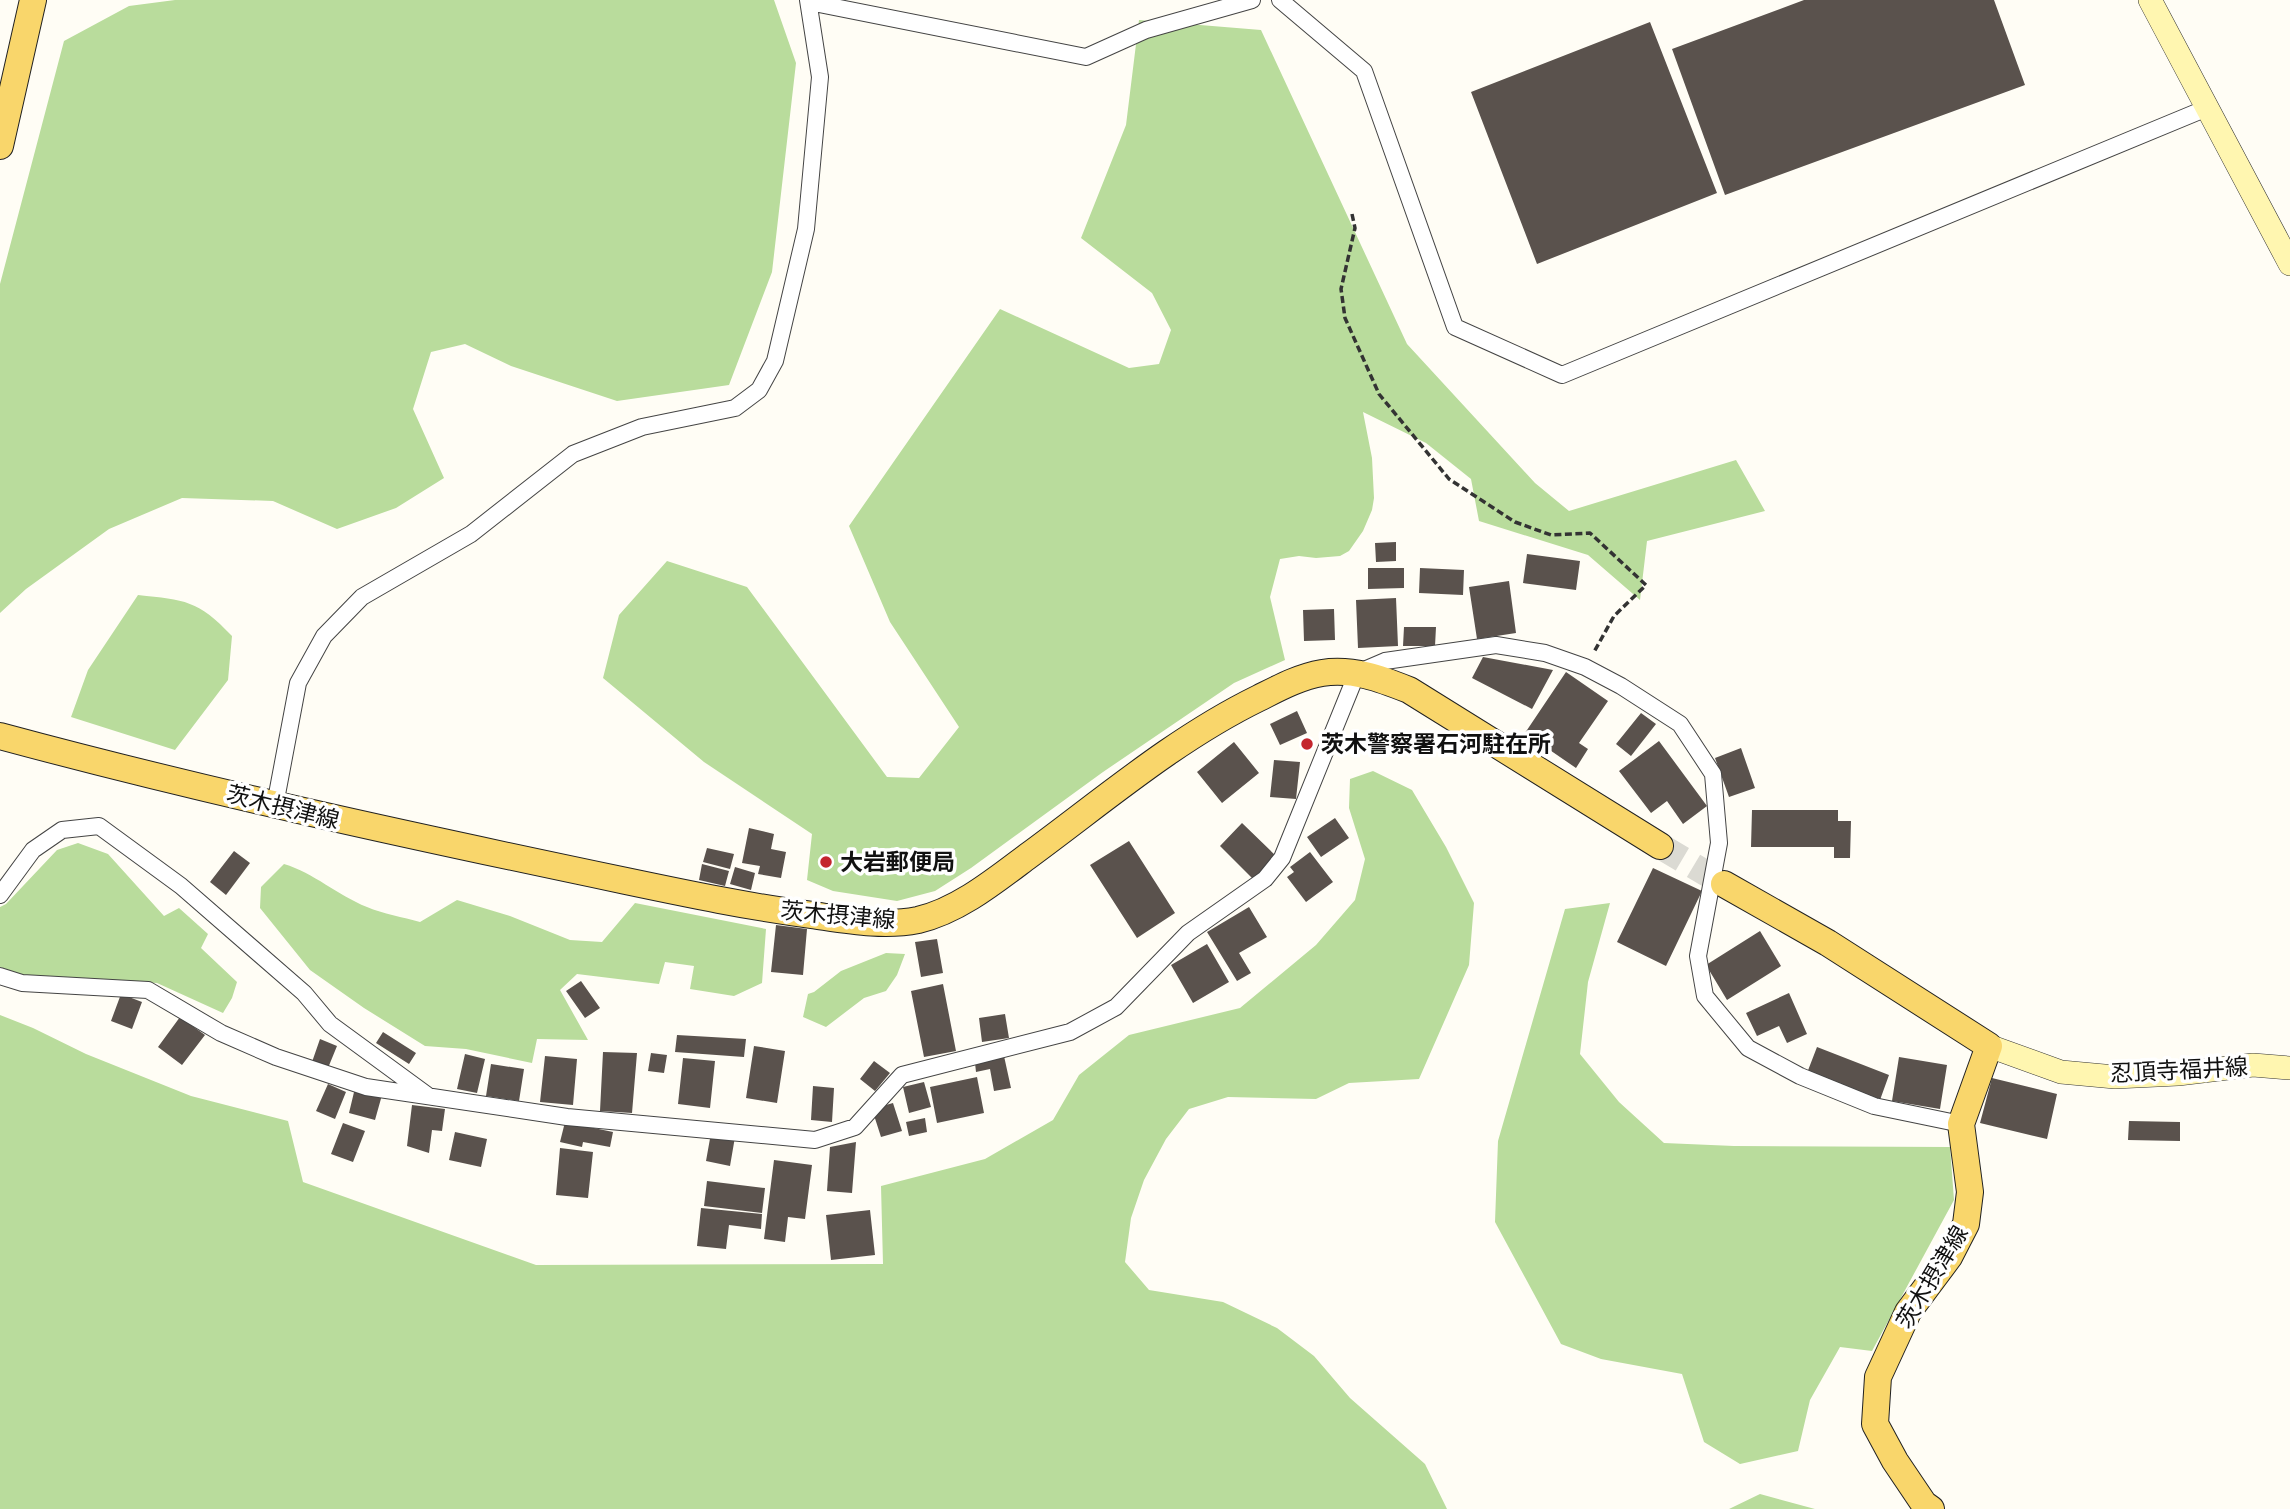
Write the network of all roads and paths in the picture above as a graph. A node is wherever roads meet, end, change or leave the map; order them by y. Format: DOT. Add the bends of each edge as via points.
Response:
graph roads {
  1 [pos="19,0"];
  2 [pos="33,0"];
  3 [pos="1252,0"];
  4 [pos="1280,0"];
  5 [pos="2150,0"];
  6 [pos="808,1"];
  7 [pos="0,72"];
  8 [pos="2207,108"];
  9 [pos="0,146"];
  10 [pos="1352,214"];
  11 [pos="2290,264"];
  12 [pos="1585,667"];
  13 [pos="1357,673"];
  14 [pos="0,736"];
  15 [pos="275,805"];
  16 [pos="1660,846"];
  17 [pos="1724,884"];
  18 [pos="0,895"];
  19 [pos="0,976"];
  20 [pos="1989,1046"];
  21 [pos="2290,1068"];
  22 [pos="429,1097"];
  23 [pos="1961,1124"];
  24 [pos="1931,1509"];
  1 -- 7 [label="main road"];
  2 -- 9 [label="main road"];
  3 -- 6 [label="street" via="1146,30 1086,57"];
  4 -- 8 [label="street" via="1364,71 1455,327 1562,375"];
  5 -- 8 [label="main road"];
  6 -- 15 [label="street" via="820,77 806,229 775,361 759,390 735,408 642,427 573,454 471,534 362,597 324,636 298,683"];
  8 -- 11 [label="main road"];
  10 -- 12 [label="path" via="1355,228 1341,289 1345,318 1379,394 1404,427 1449,479 1515,522 1551,535 1590,533 1646,585 1614,617"];
  12 -- 13 [label="street" via="1545,653 1496,645 1385,661"];
  12 -- 23 [label="street" via="1680,724 1713,774 1719,844 1698,956 1705,996 1748,1048 1800,1076 1874,1106"];
  13 -- 15 [label="main road, 茨木摂津線" via="1324,672 1296,679 1228,712 1002,877 920,920 882,924 742,905"];
  13 -- 16 [label="main road, 茨木摂津線" via="1409,690"];
  13 -- 22 [label="street" via="1282,859 1265,879 1188,933 1116,1007 1070,1032 902,1075 855,1127 815,1140 567,1117"];
  14 -- 15 [label="main road, 茨木摂津線"];
  17 -- 20 [label="main road" via="1828,943"];
  18 -- 22 [label="street" via="33,850 62,830 99,827 181,886 304,993 330,1024"];
  19 -- 22 [label="street" via="22,983 148,990 221,1033 276,1057 366,1087"];
  20 -- 21 [label="main road, 忍頂寺福井線" via="2062,1072 2115,1077 2253,1065"];
  20 -- 23 [label="main road, 茨木摂津線"];
  23 -- 24 [label="main road, 茨木摂津線" via="1970,1192 1966,1224 1949,1257 1908,1312 1878,1377 1875,1424 1895,1461"];
}
